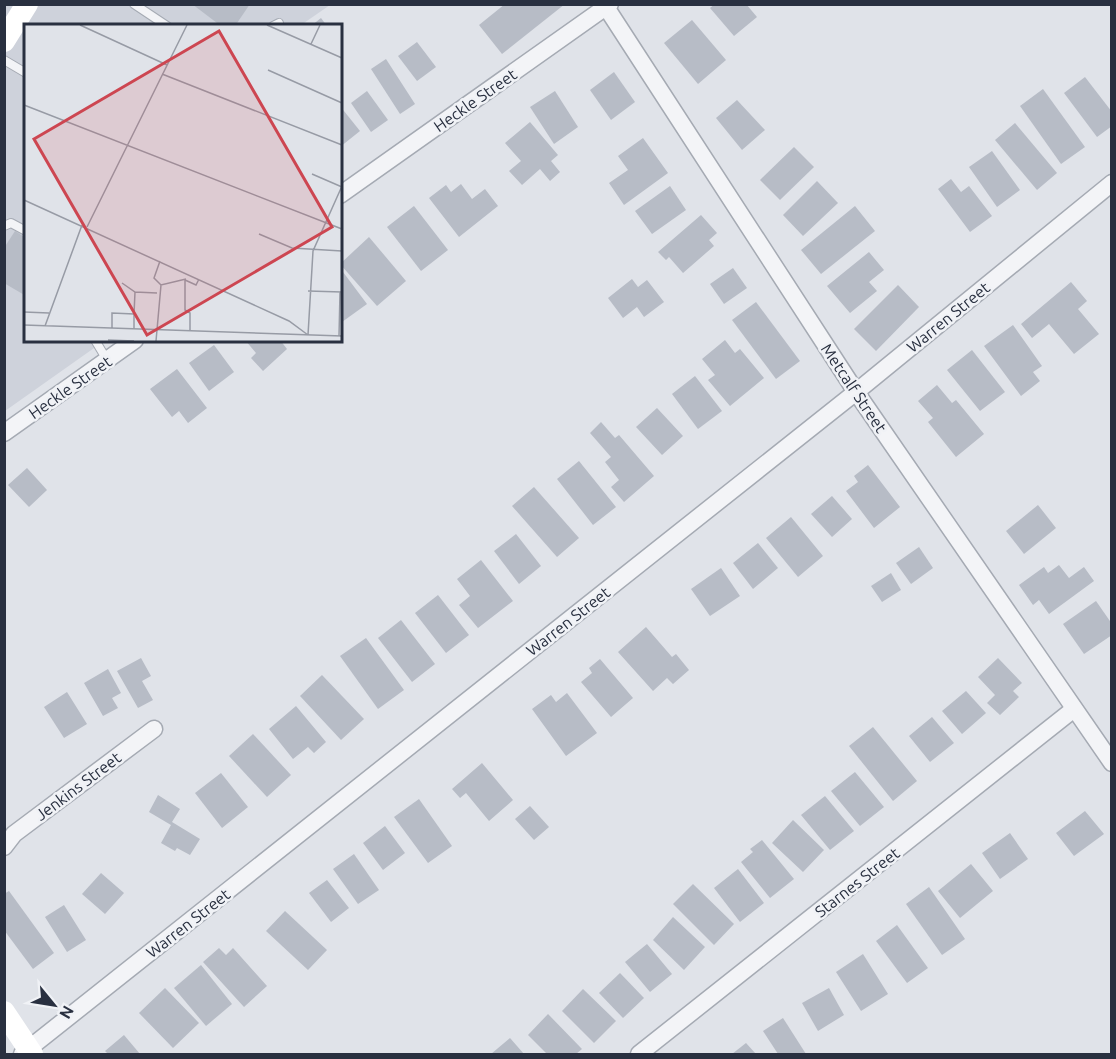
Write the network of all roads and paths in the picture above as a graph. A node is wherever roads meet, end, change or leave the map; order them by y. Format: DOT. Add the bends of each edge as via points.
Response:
graph roads {
  1 [pos="27,4"];
  2 [pos="134,4"];
  3 [pos="608,6"];
  4 [pos="164,24"];
  5 [pos="4,41"];
  6 [pos="4,60"];
  7 [pos="24,72"];
  8 [pos="1112,183"];
  9 [pos="342,194"];
  10 [pos="4,226"];
  11 [pos="24,230"];
  12 [pos="96,342"];
  13 [pos="132,342"];
  14 [pos="107,360"];
  15 [pos="856,392"];
  16 [pos="4,433"];
  17 [pos="1074,709"];
  18 [pos="154,729"];
  19 [pos="1109,753"];
  20 [pos="4,847"];
  21 [pos="4,1011"];
  22 [pos="27,1053"];
  23 [pos="639,1054"];
  1 -- 5 [label="main road"];
  2 -- 4 [label="lane"];
  3 -- 9 [label="street, Heckle Street"];
  3 -- 15 [label="street, Metcalf Street"];
  6 -- 7 [label="lane"];
  8 -- 15 [label="street, Warren Street"];
  10 -- 11 [label="lane" via="11,223"];
  12 -- 14 [label="lane"];
  13 -- 14 [label="street, Heckle Street"];
  14 -- 16 [label="street, Heckle Street"];
  15 -- 17 [label="street, Metcalf Street"];
  15 -- 22 [label="street, Warren Street"];
  17 -- 19 [label="street, Metcalf Street"];
  17 -- 23 [label="street, Starnes Street"];
  18 -- 20 [label="street, Jenkins Street" via="14,834"];
  21 -- 22 [label="main road"];
}
